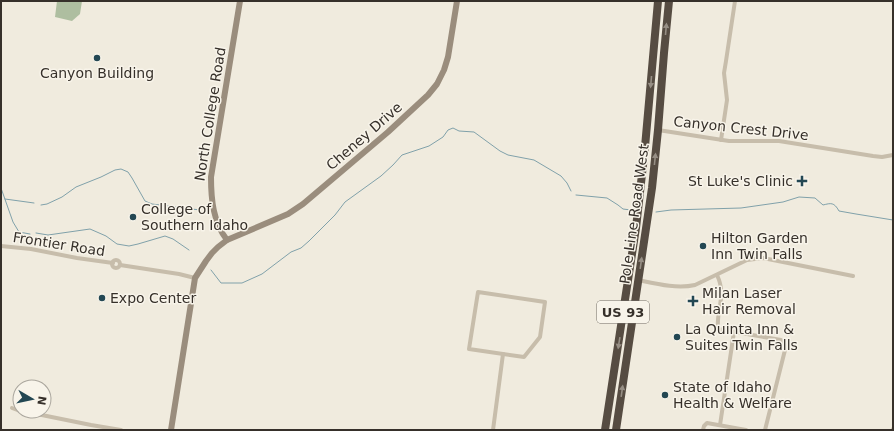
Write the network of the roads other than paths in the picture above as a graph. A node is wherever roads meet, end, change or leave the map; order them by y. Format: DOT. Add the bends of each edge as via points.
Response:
graph roads {
  1 [pos="240,1"];
  2 [pos="457,1"];
  3 [pos="658,1"];
  4 [pos="669,1"];
  5 [pos="735,1"];
  6 [pos="658,130"];
  7 [pos="721,140"];
  8 [pos="893,155"];
  9 [pos="211,177"];
  10 [pos="227,240"];
  11 [pos="1,246"];
  12 [pos="218,247"];
  13 [pos="717,275"];
  14 [pos="853,276"];
  15 [pos="195,278"];
  16 [pos="638,280"];
  17 [pos="734,332"];
  18 [pos="503,354"];
  19 [pos="52,417"];
  20 [pos="720,426"];
  21 [pos="121,430"];
  22 [pos="170,430"];
  23 [pos="493,430"];
  24 [pos="605,430"];
  25 [pos="616,430"];
  26 [pos="703,430"];
  27 [pos="746,430"];
  28 [pos="765,430"];
  1 -- 9 [label="main road, North College Road"];
  2 -- 10 [label="main road, Cheney Drive" via="444,70 428,95 303,204 288,214"];
  3 -- 24 [label="highway, Pole Line Road West / US 93, one-way" via="636,228"];
  6 -- 4 [label="highway, Pole Line Road West / US 93, one-way"];
  5 -- 7 [label="street" via="724,73 727,100"];
  6 -- 7 [label="street, Canyon Crest Drive"];
  16 -- 6 [label="highway, Pole Line Road West / US 93, one-way"];
  7 -- 8 [label="street, Canyon Crest Drive" via="779,141 873,156"];
  9 -- 10 [label="main road, North College Road" via="214,216"];
  9 -- 12 [label="main road" via="208,194 219,234"];
  10 -- 12 [label="main road"];
  11 -- 15 [label="street, Frontier Road" via="113,264 117,260 120,265"];
  12 -- 15 [label="main road"];
  13 -- 14 [label="street" via="747,260 763,258"];
  13 -- 16 [label="street" via="688,287"];
  13 -- 17 [label="street" via="722,292 718,329"];
  15 -- 22 [label="main road"];
  25 -- 16 [label="highway, Pole Line Road West / US 93, one-way"];
  17 -- 20 [label="street"];
  17 -- 28 [label="street" via="781,340 786,346"];
  18 -- 18 [label="street" via="469,349 478,292 545,302 540,337 524,357"];
  18 -- 23 [label="street"];
  19 -- 21 [label="street"];
  20 -- 26 [label="street" via="707,423"];
  20 -- 27 [label="street"];
}
